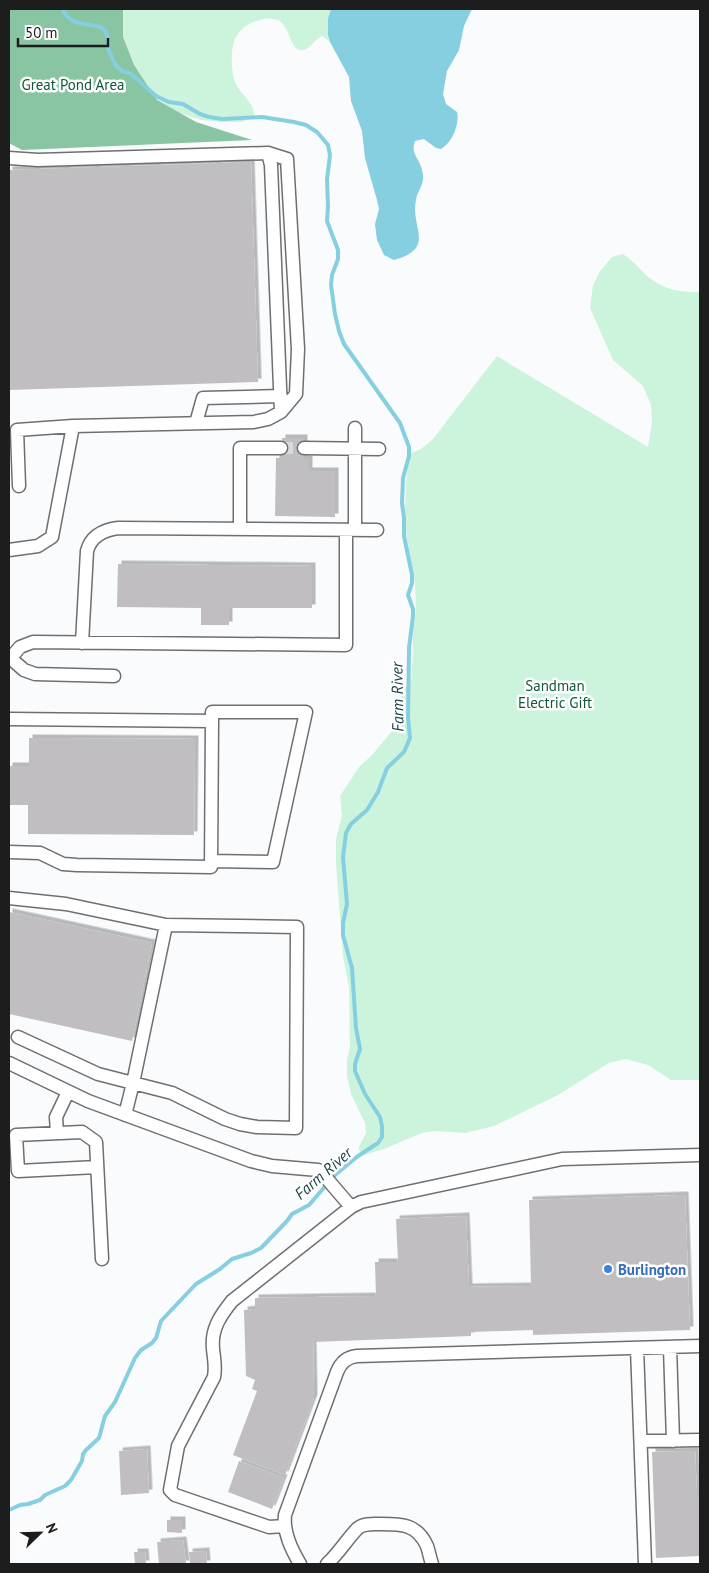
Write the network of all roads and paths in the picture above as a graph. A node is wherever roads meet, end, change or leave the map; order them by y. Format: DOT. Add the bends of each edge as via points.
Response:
graph roads {
  1 [pos="268,153"];
  2 [pos="9,158"];
  3 [pos="280,396"];
  4 [pos="281,412"];
  5 [pos="196,423"];
  6 [pos="73,426"];
  7 [pos="355,428"];
  8 [pos="281,448"];
  9 [pos="304,448"];
  10 [pos="355,449"];
  11 [pos="379,449"];
  12 [pos="19,486"];
  13 [pos="240,529"];
  14 [pos="351,530"];
  15 [pos="377,530"];
  16 [pos="9,550"];
  17 [pos="82,643"];
  18 [pos="9,658"];
  19 [pos="114,676"];
  20 [pos="9,720"];
  21 [pos="212,721"];
  22 [pos="9,852"];
  23 [pos="211,861"];
  24 [pos="9,898"];
  25 [pos="166,925"];
  26 [pos="18,1037"];
  27 [pos="9,1063"];
  28 [pos="133,1083"];
  29 [pos="68,1092"];
  30 [pos="125,1115"];
  31 [pos="57,1133"];
  32 [pos="700,1155"];
  33 [pos="97,1167"];
  34 [pos="351,1207"];
  35 [pos="102,1260"];
  36 [pos="700,1346"];
  37 [pos="670,1347"];
  38 [pos="638,1348"];
  39 [pos="673,1440"];
  40 [pos="700,1440"];
  41 [pos="641,1441"];
  42 [pos="285,1526"];
  43 [pos="300,1564"];
  44 [pos="327,1564"];
  45 [pos="432,1564"];
  46 [pos="645,1564"];
  1 -- 2 [label="lane" via="38,160"];
  1 -- 3 [label="lane" via="272,165"];
  1 -- 4 [label="lane" via="288,159 298,350 296,394"];
  3 -- 4 [label="lane"];
  3 -- 5 [label="lane" via="203,398"];
  4 -- 5 [label="lane" via="254,422"];
  5 -- 6 [label="lane"];
  6 -- 12 [label="lane" via="17,430"];
  6 -- 16 [label="lane" via="52,537 38,546"];
  7 -- 10 [label="lane"];
  8 -- 13 [label="lane" via="240,448"];
  9 -- 10 [label="lane"];
  10 -- 11 [label="lane"];
  10 -- 14 [label="lane"];
  13 -- 14 [label="lane"];
  13 -- 17 [label="lane" via="118,528 100,533 88,546 86,557"];
  14 -- 15 [label="lane"];
  14 -- 17 [label="lane" via="346,645"];
  17 -- 18 [label="lane" via="28,643"];
  18 -- 19 [label="lane" via="24,670 36,674"];
  20 -- 21 [label="lane"];
  21 -- 23 [label="lane"];
  21 -- 23 [label="lane" via="212,712 306,712 273,862"];
  22 -- 23 [label="lane" via="40,853 63,864 77,866 211,866"];
  24 -- 25 [label="lane" via="66,904"];
  25 -- 28 [label="lane"];
  25 -- 28 [label="lane" via="297,927 296,1128 240,1124 172,1093"];
  26 -- 28 [label="lane" via="98,1074"];
  27 -- 29 [label="lane"];
  28 -- 30 [label="lane"];
  29 -- 30 [label="lane"];
  29 -- 31 [label="lane" via="56,1117"];
  30 -- 34 [label="lane" via="259,1164 315,1169"];
  31 -- 33 [label="lane" via="82,1132 96,1142"];
  31 -- 33 [label="lane" via="16,1135 18,1171"];
  32 -- 34 [label="lane" via="562,1159 366,1200"];
  33 -- 35 [label="lane"];
  34 -- 42 [label="lane" via="232,1302 219,1317 213,1332 214,1377 178,1446 170,1487 173,1494 269,1527"];
  36 -- 37 [label="lane"];
  37 -- 38 [label="lane"];
  37 -- 39 [label="lane"];
  38 -- 41 [label="lane"];
  38 -- 42 [label="lane" via="349,1358 337,1372 286,1510"];
  39 -- 40 [label="lane"];
  39 -- 41 [label="lane"];
  41 -- 46 [label="lane"];
  42 -- 43 [label="lane"];
  44 -- 45 [label="lane" via="362,1526 392,1524 418,1531"];
}
